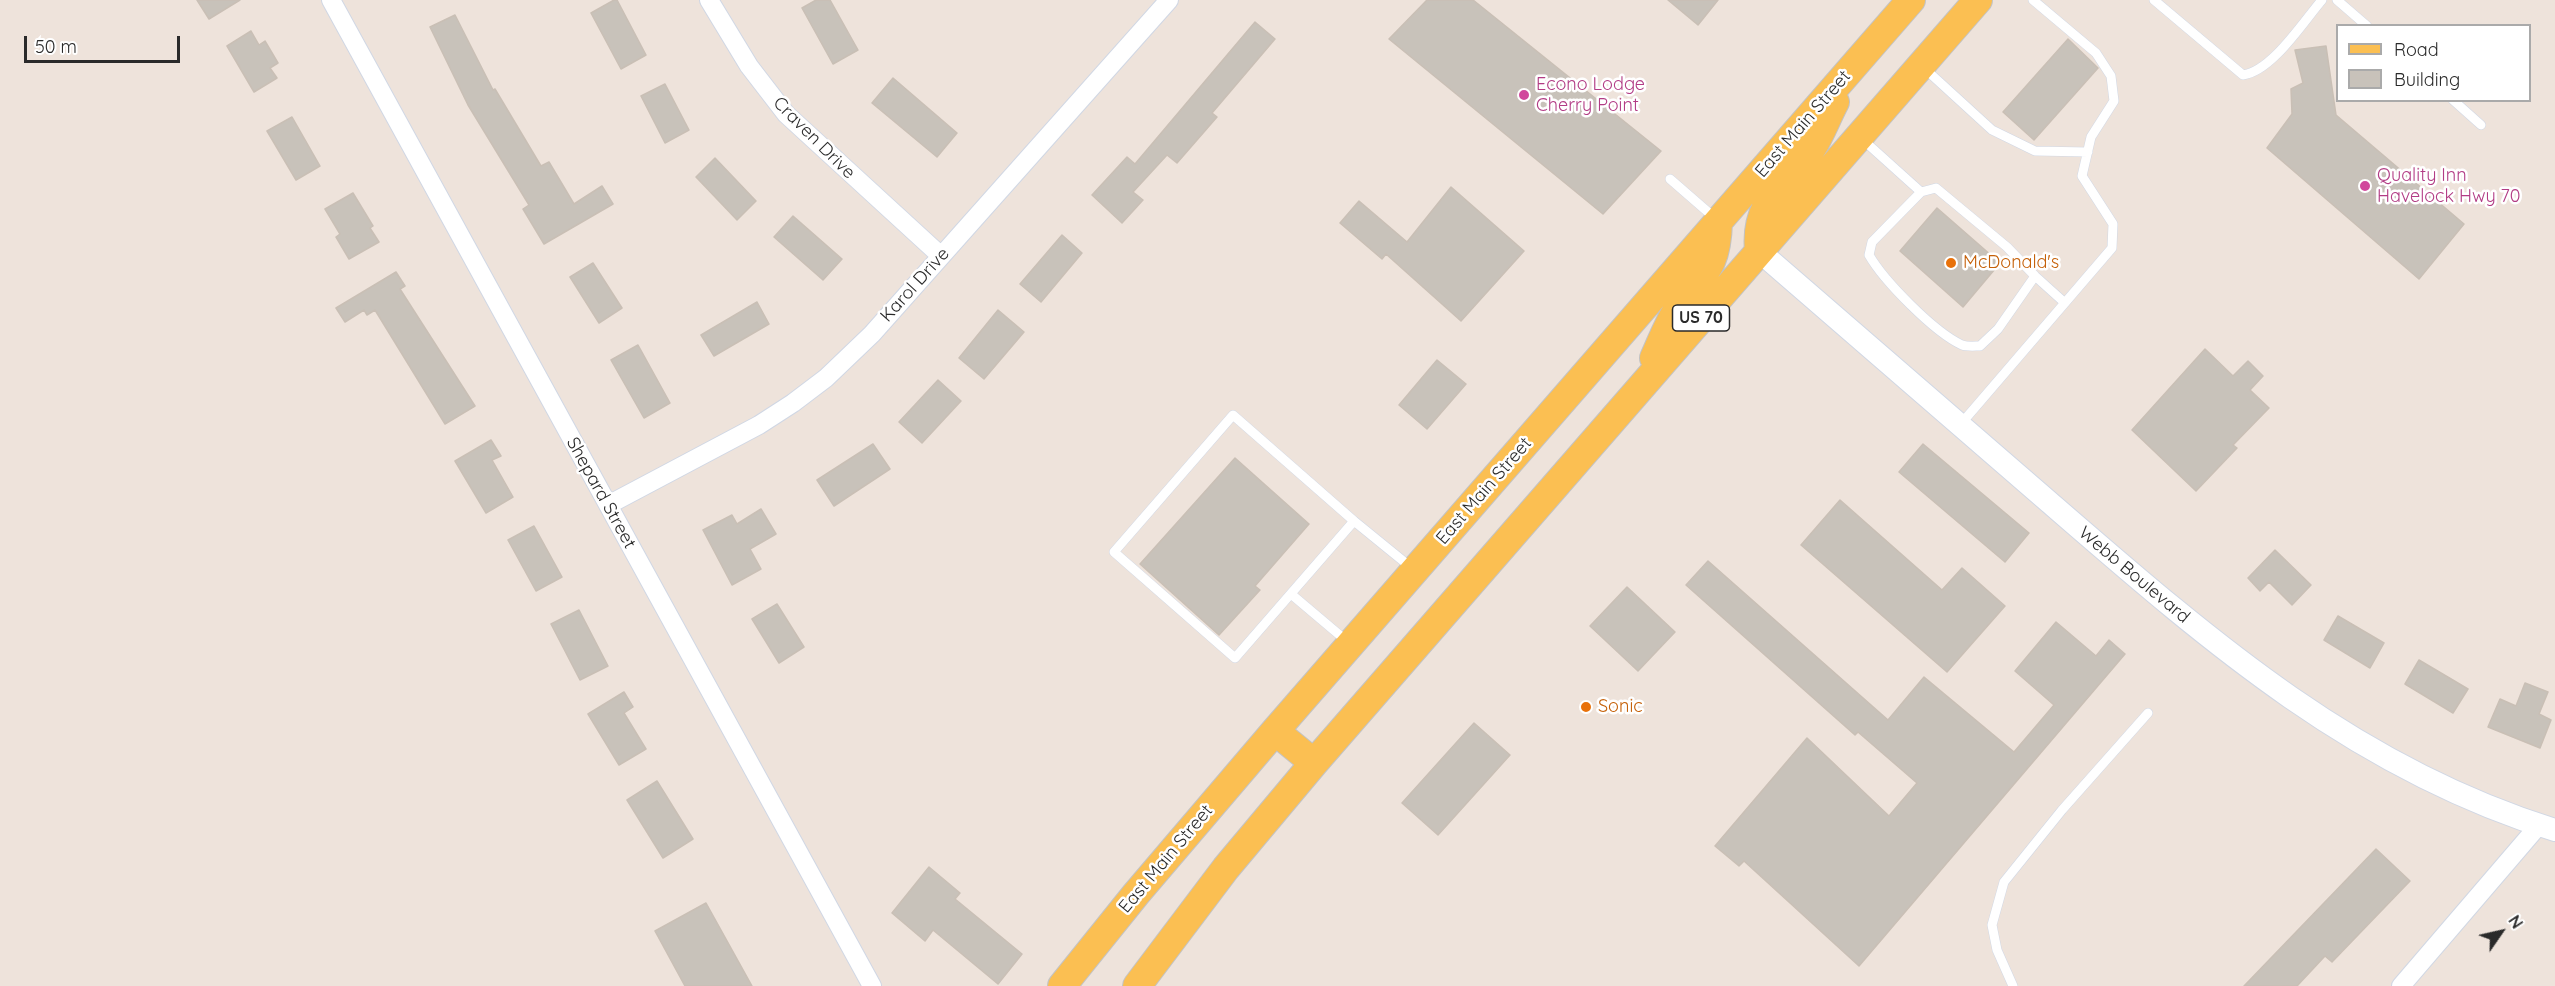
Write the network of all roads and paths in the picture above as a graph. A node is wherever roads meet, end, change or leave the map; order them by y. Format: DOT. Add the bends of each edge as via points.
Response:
graph roads {
  1 [pos="331,0"];
  2 [pos="709,0"];
  3 [pos="1169,0"];
  4 [pos="1911,0"];
  5 [pos="1978,0"];
  6 [pos="2033,0"];
  7 [pos="2154,0"];
  8 [pos="2322,0"];
  9 [pos="2337,0"];
  10 [pos="2365,24"];
  11 [pos="1921,66"];
  12 [pos="1850,70"];
  13 [pos="2455,102"];
  14 [pos="2481,125"];
  15 [pos="1860,136"];
  16 [pos="2088,152"];
  17 [pos="1670,179"];
  18 [pos="1921,192"];
  19 [pos="1718,222"];
  20 [pos="1760,251"];
  21 [pos="941,256"];
  22 [pos="2035,276"];
  23 [pos="2065,303"];
  24 [pos="1642,386"];
  25 [pos="1960,425"];
  26 [pos="608,505"];
  27 [pos="1354,521"];
  28 [pos="1415,571"];
  29 [pos="1291,594"];
  30 [pos="1350,645"];
  31 [pos="2148,712"];
  32 [pos="1275,731"];
  33 [pos="1314,764"];
  34 [pos="2547,827"];
  35 [pos="1085,955"];
  36 [pos="872,986"];
  37 [pos="1062,986"];
  38 [pos="1071,986"];
  39 [pos="1137,986"];
  40 [pos="2013,986"];
  41 [pos="2401,986"];
  1 -- 26 [label="street, Shepard Street"];
  2 -- 21 [label="street, Craven Drive" via="749,66 786,114"];
  3 -- 21 [label="street, Karol Drive"];
  4 -- 12 [label="main road, East Main Street"];
  5 -- 11 [label="main road"];
  6 -- 16 [label="lane" via="2096,53 2111,76 2114,101 2091,137"];
  7 -- 8 [label="lane" via="2243,75 2253,74 2268,62"];
  9 -- 10 [label="lane"];
  11 -- 15 [label="main road"];
  11 -- 16 [label="lane" via="1992,130 2035,151"];
  12 -- 19 [label="main road, East Main Street"];
  12 -- 20 [label="main road" via="1814,145 1766,204 1759,227"];
  13 -- 14 [label="lane"];
  15 -- 18 [label="lane"];
  15 -- 20 [label="main road"];
  16 -- 23 [label="lane" via="2082,176 2113,225 2112,248"];
  17 -- 19 [label="lane"];
  18 -- 22 [label="lane" via="1936,188 2007,247"];
  18 -- 22 [label="lane" via="1872,242 1869,255 1877,270 1941,332 1964,346 1980,346 1998,329"];
  19 -- 24 [label="main road" via="1712,262 1672,319"];
  19 -- 28 [label="main road, East Main Street"];
  20 -- 24 [label="main road, US 70"];
  20 -- 25 [label="street, Webb Boulevard"];
  21 -- 26 [label="street, Karol Drive" via="851,356 801,397 759,425"];
  22 -- 23 [label="lane"];
  23 -- 25 [label="lane"];
  24 -- 33 [label="main road"];
  25 -- 34 [label="street, Webb Boulevard" via="2187,620 2310,713 2395,762 2496,809"];
  26 -- 36 [label="street, Shepard Street"];
  27 -- 28 [label="lane"];
  27 -- 29 [label="lane"];
  27 -- 29 [label="lane" via="1233,415 1114,552 1235,658"];
  28 -- 30 [label="main road, East Main Street"];
  29 -- 30 [label="lane"];
  30 -- 32 [label="main road, East Main Street"];
  31 -- 40 [label="lane" via="2004,882 1992,925 1997,950"];
  32 -- 33 [label="main road"];
  32 -- 35 [label="main road, East Main Street"];
  33 -- 39 [label="main road" via="1226,868"];
  34 -- 41 [label="street"];
  35 -- 37 [label="main road, East Main Street"];
  35 -- 38 [label="main road"];
}
